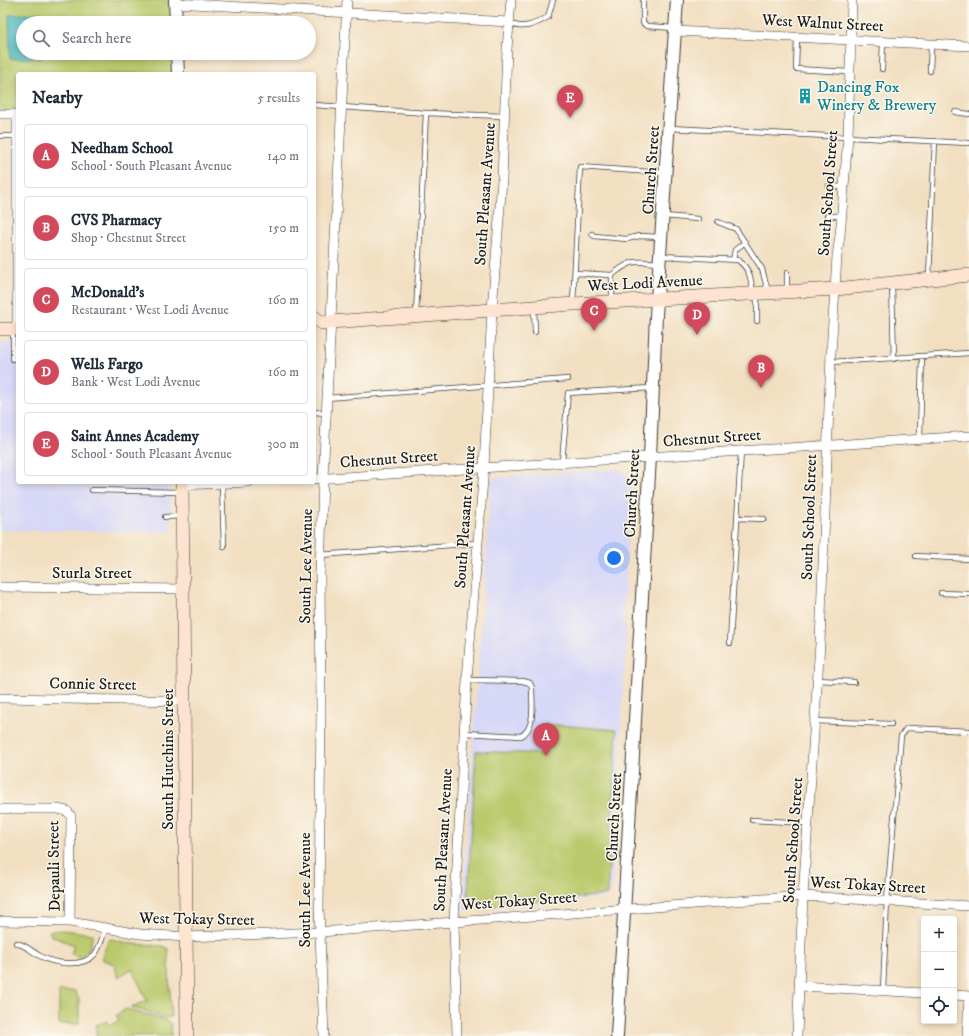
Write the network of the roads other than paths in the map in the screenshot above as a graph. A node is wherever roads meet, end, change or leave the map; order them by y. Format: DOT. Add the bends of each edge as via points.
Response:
graph roads {
  1 [pos="347,0"];
  2 [pos="511,0"];
  3 [pos="553,0"];
  4 [pos="643,0"];
  5 [pos="677,0"];
  6 [pos="852,0"];
  7 [pos="175,1"];
  8 [pos="346,13"];
  9 [pos="176,16"];
  10 [pos="509,22"];
  11 [pos="676,29"];
  12 [pos="798,37"];
  13 [pos="850,40"];
  14 [pos="883,41"];
  15 [pos="931,44"];
  16 [pos="969,46"];
  17 [pos="177,60"];
  18 [pos="882,69"];
  19 [pos="930,71"];
  20 [pos="178,72"];
  21 [pos="849,72"];
  22 [pos="316,106"];
  23 [pos="341,107"];
  24 [pos="955,112"];
  25 [pos="426,113"];
  26 [pos="0,114"];
  27 [pos="16,114"];
  28 [pos="969,114"];
  29 [pos="504,116"];
  30 [pos="669,128"];
  31 [pos="0,136"];
  32 [pos="16,136"];
  33 [pos="848,137"];
  34 [pos="935,141"];
  35 [pos="969,143"];
  36 [pos="666,173"];
  37 [pos="829,186"];
  38 [pos="844,187"];
  39 [pos="664,216"];
  40 [pos="827,216"];
  41 [pos="840,216"];
  42 [pos="698,219"];
  43 [pos="718,222"];
  44 [pos="592,234"];
  45 [pos="662,237"];
  46 [pos="745,242"];
  47 [pos="661,259"];
  48 [pos="733,260"];
  49 [pos="787,272"];
  50 [pos="575,273"];
  51 [pos="612,275"];
  52 [pos="969,275"];
  53 [pos="929,279"];
  54 [pos="892,283"];
  55 [pos="836,288"];
  56 [pos="787,292"];
  57 [pos="759,294"];
  58 [pos="658,300"];
  59 [pos="612,302"];
  60 [pos="573,304"];
  61 [pos="534,306"];
  62 [pos="492,310"];
  63 [pos="416,315"];
  64 [pos="758,321"];
  65 [pos="320,323"];
  66 [pos="0,329"];
  67 [pos="16,329"];
  68 [pos="536,332"];
  69 [pos="969,353"];
  70 [pos="922,357"];
  71 [pos="13,359"];
  72 [pos="894,359"];
  73 [pos="831,362"];
  74 [pos="568,379"];
  75 [pos="488,384"];
  76 [pos="653,388"];
  77 [pos="327,398"];
  78 [pos="316,412"];
  79 [pos="327,413"];
  80 [pos="969,436"];
  81 [pos="920,438"];
  82 [pos="827,444"];
  83 [pos="741,451"];
  84 [pos="650,457"];
  85 [pos="562,462"];
  86 [pos="484,467"];
  87 [pos="318,478"];
  88 [pos="209,484"];
  89 [pos="222,484"];
  90 [pos="182,486"];
  91 [pos="92,490"];
  92 [pos="183,516"];
  93 [pos="165,517"];
  94 [pos="738,518"];
  95 [pos="764,519"];
  96 [pos="478,543"];
  97 [pos="224,547"];
  98 [pos="320,555"];
  99 [pos="916,556"];
  100 [pos="969,559"];
  101 [pos="0,587"];
  102 [pos="184,589"];
  103 [pos="941,593"];
  104 [pos="969,594"];
  105 [pos="730,643"];
  106 [pos="467,680"];
  107 [pos="818,680"];
  108 [pos="854,682"];
  109 [pos="0,698"];
  110 [pos="185,701"];
  111 [pos="815,721"];
  112 [pos="891,724"];
  113 [pos="969,731"];
  114 [pos="464,734"];
  115 [pos="0,809"];
  116 [pos="752,820"];
  117 [pos="809,823"];
  118 [pos="803,896"];
  119 [pos="887,900"];
  120 [pos="969,906"];
  121 [pos="625,909"];
  122 [pos="0,921"];
  123 [pos="454,921"];
  124 [pos="70,922"];
  125 [pos="106,928"];
  126 [pos="320,932"];
  127 [pos="186,937"];
  128 [pos="16,943"];
  129 [pos="800,986"];
  130 [pos="883,990"];
  131 [pos="921,993"];
  132 [pos="957,995"];
  133 [pos="969,996"];
  134 [pos="187,1036"];
  135 [pos="324,1036"];
  136 [pos="457,1036"];
  137 [pos="617,1036"];
  138 [pos="797,1036"];
  139 [pos="967,1036"];
  1 -- 8 [label="street, South Lee Avenue"];
  2 -- 10 [label="street, South Pleasant Avenue"];
  3 -- 10 [label="lane" via="548,17 535,25 517,26"];
  4 -- 11 [label="lane" via="644,23 647,26"];
  5 -- 11 [label="street, Church Street"];
  6 -- 13 [label="street, South School Street"];
  7 -- 8 [label="street"];
  7 -- 9 [label="street"];
  8 -- 10 [label="street"];
  8 -- 23 [label="street, South Lee Avenue"];
  10 -- 29 [label="street, South Pleasant Avenue"];
  11 -- 12 [label="street, West Walnut Street"];
  11 -- 30 [label="street, Church Street"];
  12 -- 13 [label="street, West Walnut Street"];
  12 -- 21 [label="lane" via="796,69"];
  13 -- 14 [label="street, West Walnut Street"];
  13 -- 21 [label="street, South School Street"];
  14 -- 15 [label="street, West Walnut Street"];
  14 -- 18 [label="lane"];
  15 -- 16 [label="street, West Walnut Street"];
  15 -- 19 [label="lane"];
  17 -- 20 [label="street"];
  21 -- 33 [label="street, South School Street"];
  22 -- 23 [label="lane"];
  23 -- 25 [label="lane"];
  23 -- 65 [label="street, South Lee Avenue"];
  24 -- 28 [label="lane"];
  25 -- 29 [label="lane"];
  25 -- 63 [label="lane"];
  26 -- 27 [label="street"];
  29 -- 62 [label="street, South Pleasant Avenue"];
  30 -- 33 [label="lane"];
  30 -- 36 [label="street, Church Street"];
  31 -- 32 [label="lane"];
  33 -- 34 [label="lane"];
  33 -- 38 [label="street, South School Street"];
  34 -- 35 [label="lane"];
  34 -- 53 [label="lane"];
  36 -- 39 [label="street, Church Street"];
  36 -- 50 [label="lane" via="580,168"];
  37 -- 38 [label="lane"];
  38 -- 41 [label="street, South School Street"];
  39 -- 42 [label="lane"];
  39 -- 45 [label="street, Church Street"];
  40 -- 41 [label="lane"];
  41 -- 55 [label="street, South School Street"];
  43 -- 46 [label="lane" via="736,230"];
  44 -- 45 [label="lane" via="627,239 639,236"];
  45 -- 47 [label="street, Church Street"];
  46 -- 48 [label="lane" via="735,250"];
  46 -- 57 [label="lane" via="762,269"];
  47 -- 48 [label="lane"];
  47 -- 51 [label="lane" via="634,261"];
  47 -- 58 [label="street, Church Street"];
  48 -- 57 [label="lane" via="738,260 746,266"];
  49 -- 56 [label="lane"];
  50 -- 51 [label="lane"];
  50 -- 60 [label="lane"];
  51 -- 59 [label="lane"];
  52 -- 53 [label="main road, West Lodi Avenue"];
  53 -- 54 [label="main road, West Lodi Avenue"];
  54 -- 55 [label="main road, West Lodi Avenue"];
  54 -- 72 [label="lane"];
  55 -- 56 [label="main road, West Lodi Avenue"];
  55 -- 73 [label="street, South School Street"];
  56 -- 57 [label="main road, West Lodi Avenue"];
  57 -- 58 [label="main road, West Lodi Avenue"];
  57 -- 64 [label="lane"];
  58 -- 59 [label="main road, West Lodi Avenue"];
  58 -- 76 [label="street, Church Street"];
  59 -- 60 [label="main road, West Lodi Avenue"];
  60 -- 61 [label="main road, West Lodi Avenue"];
  61 -- 62 [label="main road, West Lodi Avenue"];
  61 -- 68 [label="lane"];
  62 -- 63 [label="main road, West Lodi Avenue"];
  62 -- 75 [label="street, South Pleasant Avenue"];
  63 -- 65 [label="main road, West Lodi Avenue"];
  65 -- 77 [label="street, South Lee Avenue"];
  66 -- 67 [label="main road"];
  67 -- 71 [label="lane"];
  69 -- 70 [label="lane"];
  70 -- 72 [label="lane"];
  70 -- 81 [label="lane"];
  72 -- 73 [label="lane"];
  73 -- 82 [label="street, South School Street"];
  74 -- 75 [label="lane"];
  75 -- 77 [label="lane"];
  75 -- 86 [label="street, South Pleasant Avenue"];
  76 -- 84 [label="street, Church Street"];
  76 -- 85 [label="lane" via="568,393"];
  77 -- 79 [label="street, South Lee Avenue"];
  78 -- 79 [label="lane"];
  79 -- 87 [label="street, South Lee Avenue"];
  80 -- 81 [label="street, Chestnut Street"];
  81 -- 82 [label="street, Chestnut Street"];
  82 -- 83 [label="street, Chestnut Street"];
  82 -- 107 [label="street, South School Street"];
  83 -- 84 [label="street, Chestnut Street"];
  83 -- 94 [label="lane"];
  84 -- 85 [label="street, Chestnut Street"];
  84 -- 121 [label="street, Church Street"];
  85 -- 86 [label="street, Chestnut Street"];
  86 -- 87 [label="street, Chestnut Street"];
  86 -- 96 [label="street, South Pleasant Avenue"];
  87 -- 98 [label="street, South Lee Avenue"];
  88 -- 90 [label="street"];
  89 -- 97 [label="lane"];
  90 -- 91 [label="lane"];
  90 -- 92 [label="main road, South Hutchins Street"];
  92 -- 93 [label="lane"];
  92 -- 102 [label="main road, South Hutchins Street"];
  94 -- 95 [label="lane"];
  94 -- 105 [label="lane"];
  96 -- 98 [label="lane"];
  96 -- 106 [label="street, South Pleasant Avenue"];
  98 -- 126 [label="street, South Lee Avenue"];
  99 -- 100 [label="lane"];
  101 -- 102 [label="street, Sturla Street"];
  102 -- 110 [label="main road, South Hutchins Street"];
  103 -- 104 [label="lane"];
  106 -- 114 [label="street, South Pleasant Avenue"];
  106 -- 114 [label="lane" via="530,683 530,724 527,732 521,736"];
  107 -- 108 [label="lane"];
  107 -- 111 [label="street, South School Street"];
  109 -- 110 [label="street, Connie Street"];
  110 -- 127 [label="main road, South Hutchins Street"];
  111 -- 112 [label="lane"];
  111 -- 117 [label="street, South School Street"];
  113 -- 119 [label="lane" via="909,728 903,732"];
  114 -- 123 [label="street, South Pleasant Avenue"];
  115 -- 124 [label="street, Depauli Street" via="58,809 67,811 71,816"];
  116 -- 117 [label="lane"];
  117 -- 118 [label="street, South School Street"];
  118 -- 119 [label="street, West Tokay Street"];
  118 -- 121 [label="street, West Tokay Street"];
  118 -- 129 [label="street, South School Street"];
  119 -- 120 [label="street, West Tokay Street"];
  119 -- 130 [label="lane"];
  121 -- 123 [label="street, West Tokay Street"];
  121 -- 137 [label="street, Church Street"];
  122 -- 124 [label="street, West Tokay Street"];
  123 -- 126 [label="street, West Tokay Street"];
  123 -- 136 [label="street, South Pleasant Avenue"];
  124 -- 125 [label="street, West Tokay Street"];
  125 -- 127 [label="street, West Tokay Street" via="140,934"];
  125 -- 128 [label="lane" via="95,954 84,961 62,963 41,957 24,945"];
  126 -- 127 [label="street, West Tokay Street"];
  126 -- 135 [label="street, South Lee Avenue"];
  127 -- 134 [label="main road, South Hutchins Street"];
  129 -- 130 [label="street"];
  129 -- 138 [label="street, South School Street"];
  130 -- 131 [label="street"];
  132 -- 133 [label="street"];
  133 -- 139 [label="street"];
}
